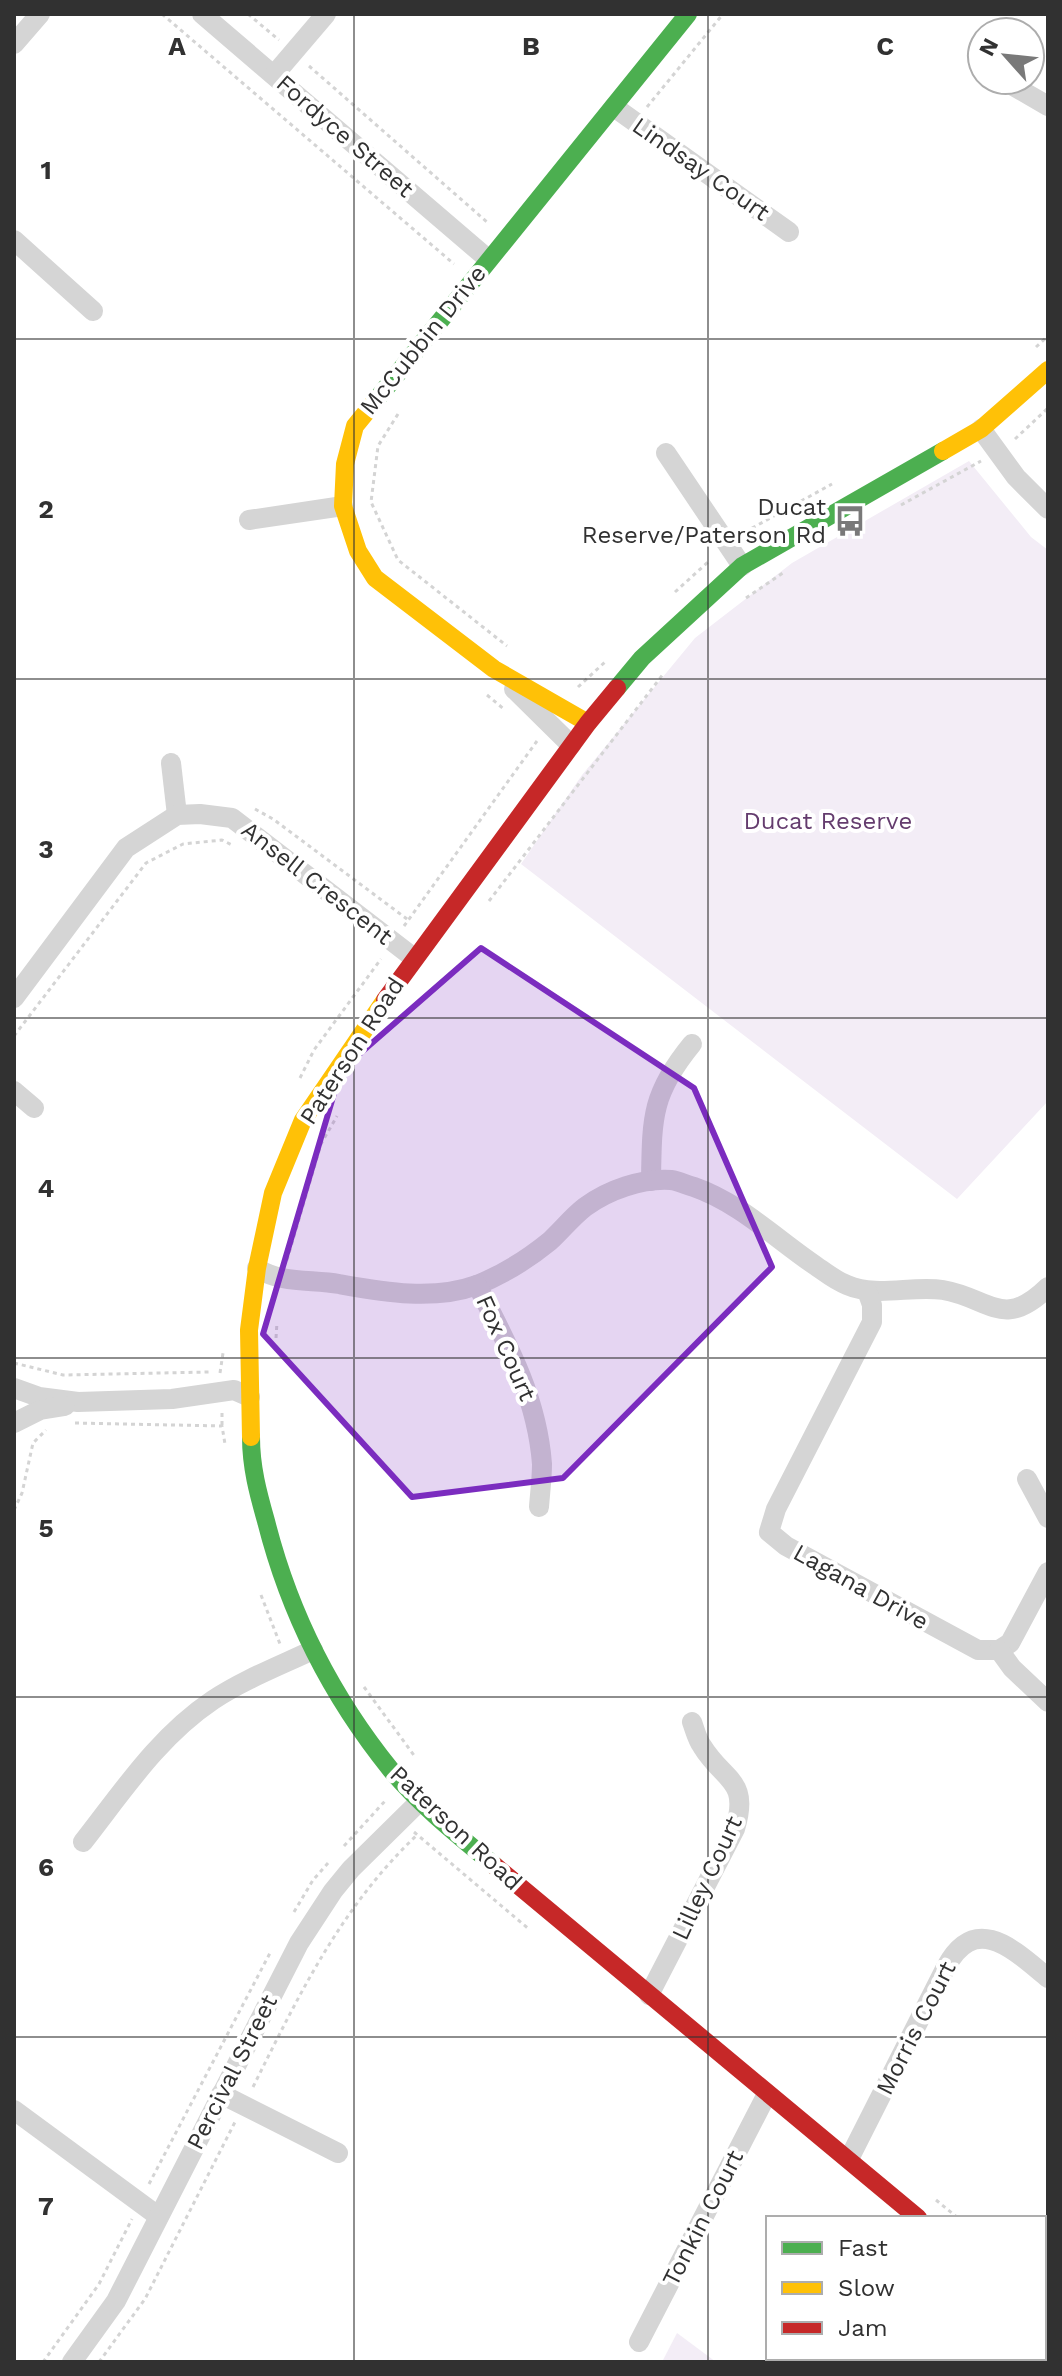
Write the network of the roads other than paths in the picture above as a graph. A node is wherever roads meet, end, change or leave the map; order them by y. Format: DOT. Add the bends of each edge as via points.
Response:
graph roads {
  1 [pos="40,14"];
  2 [pos="202,14"];
  3 [pos="326,14"];
  4 [pos="688,14"];
  5 [pos="14,44"];
  6 [pos="274,75"];
  7 [pos="614,107"];
  8 [pos="789,232"];
  9 [pos="14,240"];
  10 [pos="488,259"];
  11 [pos="93,311"];
  12 [pos="1048,370"];
  13 [pos="981,429"];
  14 [pos="666,453"];
  15 [pos="343,506"];
  16 [pos="1048,509"];
  17 [pos="249,520"];
  18 [pos="742,566"];
  19 [pos="494,669"];
  20 [pos="588,723"];
  21 [pos="571,745"];
  22 [pos="171,763"];
  23 [pos="177,815"];
  24 [pos="414,958"];
  25 [pos="14,998"];
  26 [pos="692,1044"];
  27 [pos="14,1091"];
  28 [pos="34,1108"];
  29 [pos="651,1181"];
  30 [pos="257,1268"];
  31 [pos="326,1281"];
  32 [pos="477,1285"];
  33 [pos="1048,1287"];
  34 [pos="867,1291"];
  35 [pos="20,1391"];
  36 [pos="250,1397"];
  37 [pos="85,1403"];
  38 [pos="22,1419"];
  39 [pos="14,1439"];
  40 [pos="1027,1479"];
  41 [pos="539,1507"];
  42 [pos="1048,1518"];
  43 [pos="1048,1572"];
  44 [pos="313,1650"];
  45 [pos="999,1650"];
  46 [pos="1048,1702"];
  47 [pos="692,1722"];
  48 [pos="420,1801"];
  49 [pos="83,1842"];
  50 [pos="1048,1978"];
  51 [pos="649,1995"];
  52 [pos="221,2094"];
  53 [pos="767,2094"];
  54 [pos="14,2110"];
  55 [pos="338,2153"];
  56 [pos="849,2159"];
  57 [pos="158,2216"];
  58 [pos="916,2216"];
  59 [pos="639,2342"];
  60 [pos="72,2362"];
  1 -- 5 [label="street"];
  2 -- 6 [label="street, Fordyce Street"];
  3 -- 6 [label="street"];
  4 -- 7 [label="street, McCubbin Drive"];
  6 -- 10 [label="street, Fordyce Street"];
  7 -- 8 [label="street, Lindsay Court"];
  7 -- 10 [label="street, McCubbin Drive"];
  9 -- 11 [label="street"];
  10 -- 15 [label="street, McCubbin Drive" via="355,426 345,464"];
  12 -- 13 [label="street, Paterson Road"];
  13 -- 16 [label="street"];
  13 -- 18 [label="street, Paterson Road"];
  14 -- 18 [label="street"];
  15 -- 17 [label="street"];
  15 -- 19 [label="street, McCubbin Drive" via="358,551 375,578"];
  18 -- 20 [label="street, Paterson Road" via="642,658"];
  19 -- 20 [label="street, McCubbin Drive"];
  19 -- 21 [label="street, McCubbin Drive"];
  20 -- 21 [label="street, Paterson Road"];
  21 -- 24 [label="street, Paterson Road"];
  22 -- 23 [label="street"];
  23 -- 24 [label="street, Ansell Crescent" via="232,818"];
  23 -- 25 [label="street" via="126,848"];
  24 -- 30 [label="street, Paterson Road" via="303,1120 273,1193"];
  26 -- 29 [label="street" via="669,1072 652,1120"];
  27 -- 28 [label="street"];
  29 -- 32 [label="street" via="616,1190 585,1207 515,1267"];
  29 -- 34 [label="street" via="674,1180 709,1192 832,1277"];
  30 -- 31 [label="street" via="274,1265"];
  30 -- 31 [label="street" via="271,1278"];
  30 -- 36 [label="street, Paterson Road" via="249,1330"];
  31 -- 32 [label="street" via="413,1294"];
  32 -- 41 [label="street, Fox Court" via="528,1388 542,1466"];
  33 -- 34 [label="street" via="1019,1308 1005,1310 946,1290"];
  34 -- 45 [label="street, Lagana Drive" via="861,1303 861,1338 769,1532 978,1650"];
  35 -- 37 [label="street"];
  35 -- 38 [label="street" via="31,1408"];
  36 -- 37 [label="street" via="234,1390"];
  36 -- 44 [label="street, Paterson Road" via="251,1464 278,1568"];
  37 -- 38 [label="street" via="40,1410"];
  38 -- 39 [label="street"];
  40 -- 42 [label="street"];
  43 -- 45 [label="street" via="1010,1643"];
  44 -- 48 [label="street, Paterson Road" via="362,1733"];
  44 -- 49 [label="street" via="242,1683 188,1719 149,1756"];
  45 -- 46 [label="street"];
  47 -- 51 [label="street, Lilley Court" via="702,1746 736,1787 739,1815"];
  48 -- 51 [label="street, Paterson Road"];
  48 -- 52 [label="street, Percival Street" via="351,1869 316,1916"];
  50 -- 56 [label="street, Morris Court" via="997,1940 962,1945 952,1955"];
  51 -- 53 [label="street, Paterson Road"];
  52 -- 55 [label="street"];
  52 -- 57 [label="street, Percival Street"];
  53 -- 56 [label="street, Paterson Road"];
  53 -- 59 [label="street, Tonkin Court"];
  54 -- 57 [label="street"];
  56 -- 58 [label="street, Paterson Road"];
  57 -- 60 [label="street, Percival Street" via="116,2301"];
}
